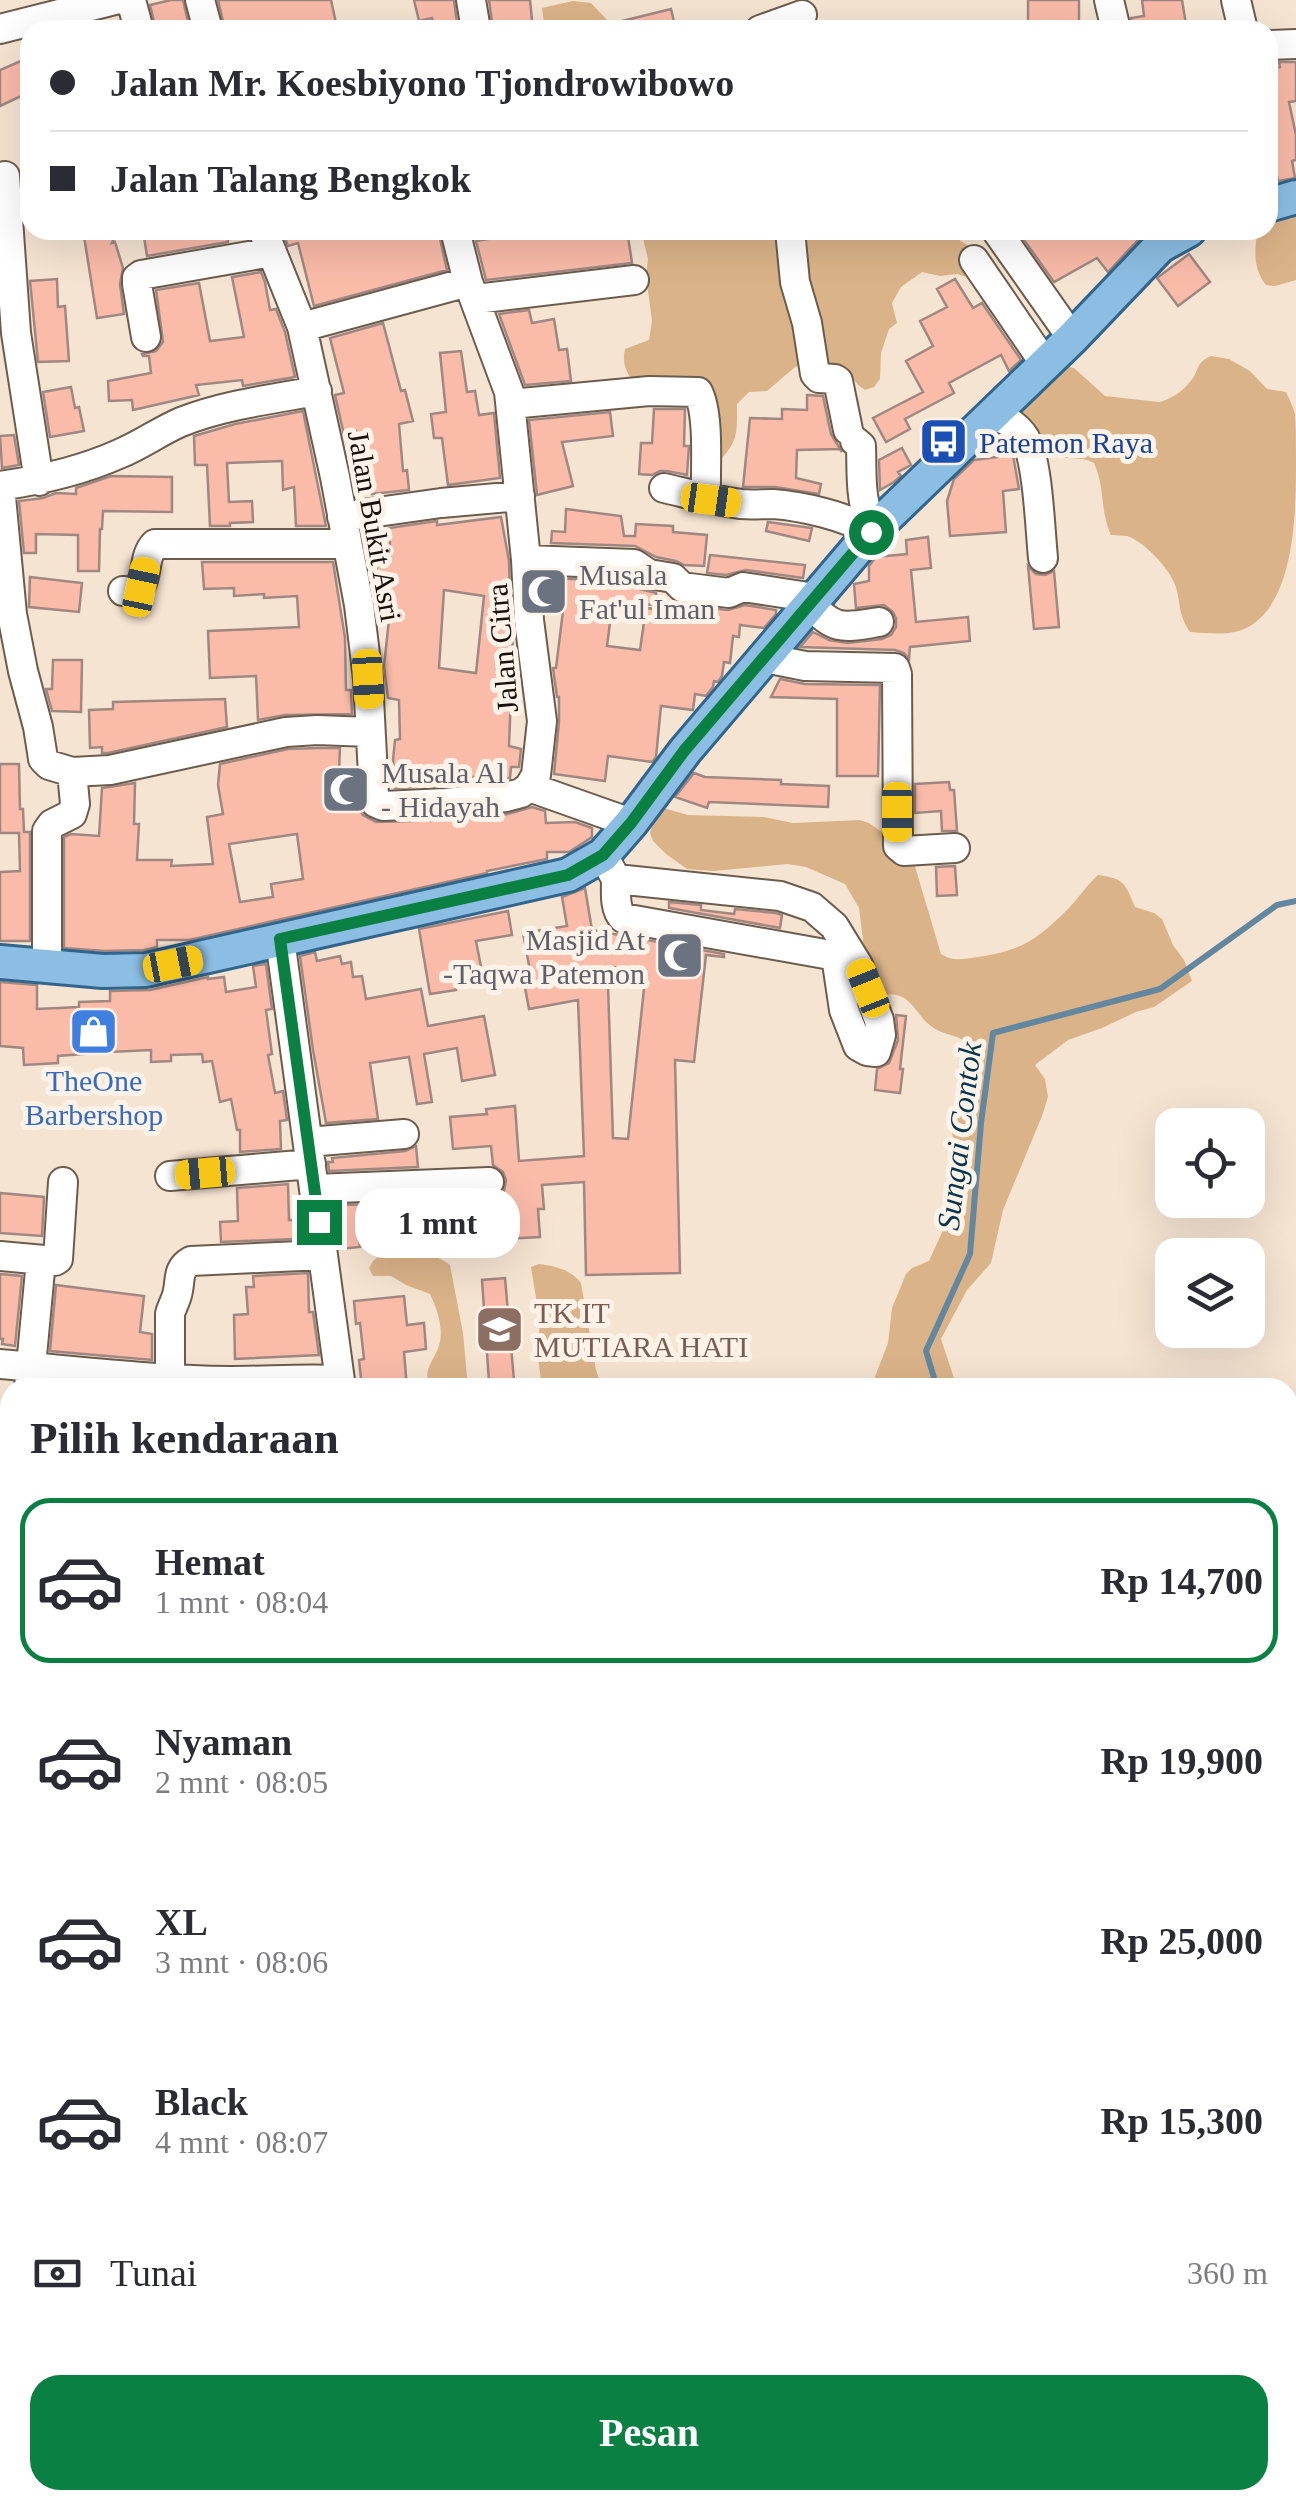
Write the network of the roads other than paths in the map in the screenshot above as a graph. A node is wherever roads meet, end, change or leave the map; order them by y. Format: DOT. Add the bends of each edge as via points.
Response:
graph roads {
  1 [pos="114,0"];
  2 [pos="33,20"];
  3 [pos="12,174"];
  4 [pos="458,240"];
  5 [pos="791,240"];
  6 [pos="1003,240"];
  7 [pos="1169,240"];
  8 [pos="268,241"];
  9 [pos="974,260"];
  10 [pos="634,280"];
  11 [pos="472,290"];
  12 [pos="302,327"];
  13 [pos="146,337"];
  14 [pos="1072,338"];
  15 [pos="1045,364"];
  16 [pos="317,392"];
  17 [pos="510,404"];
  18 [pos="992,415"];
  19 [pos="40,480"];
  20 [pos="0,486"];
  21 [pos="664,488"];
  22 [pos="520,496"];
  23 [pos="706,498"];
  24 [pos="872,530"];
  25 [pos="345,531"];
  26 [pos="1043,558"];
  27 [pos="526,560"];
  28 [pos="122,590"];
  29 [pos="813,601"];
  30 [pos="879,622"];
  31 [pos="765,658"];
  32 [pos="370,732"];
  33 [pos="72,772"];
  34 [pos="529,787"];
  35 [pos="631,823"];
  36 [pos="955,848"];
  37 [pos="609,867"];
  38 [pos="280,939"];
  39 [pos="0,962"];
  40 [pos="47,966"];
  41 [pos="404,1134"];
  42 [pos="311,1165"];
  43 [pos="170,1176"];
  44 [pos="64,1182"];
  45 [pos="489,1182"];
  46 [pos="0,1256"];
  47 [pos="323,1256"];
  48 [pos="42,1260"];
  49 [pos="0,1364"];
  50 [pos="30,1377"];
  51 [pos="170,1378"];
  52 [pos="339,1378"];
  1 -- 2 [label="street"];
  3 -- 19 [label="street" via="16,333"];
  4 -- 11 [label="street, Jalan Citra"];
  5 -- 24 [label="street" via="815,374 838,382 851,436 861,446 862,498"];
  6 -- 14 [label="street"];
  7 -- 14 [label="main road"];
  8 -- 12 [label="street, Jalan Bukit Asri"];
  8 -- 13 [label="street" via="136,278"];
  9 -- 15 [label="street"];
  10 -- 11 [label="street"];
  11 -- 12 [label="street"];
  11 -- 17 [label="street, Jalan Citra"];
  12 -- 16 [label="street, Jalan Bukit Asri"];
  14 -- 15 [label="main road"];
  15 -- 18 [label="main road"];
  16 -- 19 [label="street" via="182,422 120,454"];
  16 -- 25 [label="street, Jalan Bukit Asri"];
  17 -- 22 [label="street, Jalan Citra"];
  17 -- 23 [label="street" via="698,392"];
  18 -- 24 [label="main road"];
  18 -- 26 [label="street" via="1017,427 1032,455"];
  19 -- 20 [label="street"];
  20 -- 33 [label="street" via="12,614 42,752 49,766"];
  21 -- 23 [label="street"];
  22 -- 25 [label="street" via="442,503"];
  22 -- 27 [label="street, Jalan Citra"];
  23 -- 24 [label="street" via="776,504"];
  24 -- 29 [label="main road"];
  25 -- 28 [label="street" via="155,544 141,587"];
  25 -- 32 [label="street, Jalan Bukit Asri" via="364,642"];
  27 -- 29 [label="street" via="634,564 682,588 729,593 743,587"];
  27 -- 34 [label="street, Jalan Citra" via="542,721"];
  29 -- 30 [label="street" via="824,619 839,626"];
  29 -- 31 [label="main road"];
  31 -- 35 [label="main road"];
  31 -- 36 [label="street" via="895,668 898,846"];
  32 -- 33 [label="street" via="286,732 110,770"];
  32 -- 34 [label="street" via="374,796 383,806 506,797"];
  33 -- 40 [label="street" via="72,814 47,831"];
  34 -- 35 [label="street"];
  35 -- 37 [label="main road"];
  37 -- 37 [label="street" via="800,901 834,926 844,954 623,918"];
  37 -- 38 [label="main road"];
  38 -- 40 [label="main road" via="146,970"];
  38 -- 42 [label="street"];
  39 -- 40 [label="main road"];
  41 -- 42 [label="street"];
  42 -- 43 [label="street"];
  42 -- 45 [label="street"];
  42 -- 47 [label="street"];
  44 -- 48 [label="street" via="58,1259"];
  46 -- 48 [label="street"];
  47 -- 51 [label="street" via="186,1263 171,1306"];
  47 -- 52 [label="street"];
  48 -- 50 [label="street"];
  49 -- 50 [label="street"];
}
